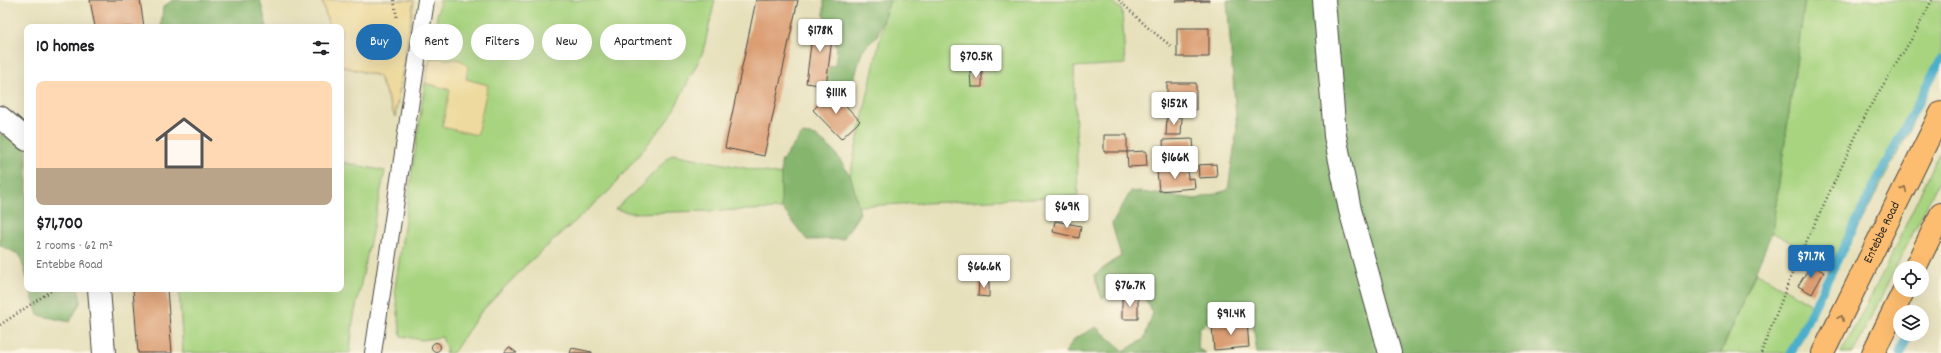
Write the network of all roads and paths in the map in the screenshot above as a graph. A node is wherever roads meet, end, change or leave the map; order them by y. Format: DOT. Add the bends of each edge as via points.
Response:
graph roads {
  1 [pos="426,0"];
  2 [pos="1119,0"];
  3 [pos="1324,0"];
  4 [pos="1932,0"];
  5 [pos="1171,46"];
  6 [pos="1941,113"];
  7 [pos="0,117"];
  8 [pos="24,137"];
  9 [pos="1941,214"];
  10 [pos="1918,261"];
  11 [pos="50,292"];
  12 [pos="99,292"];
  13 [pos="1901,297"];
  14 [pos="0,325"];
  15 [pos="104,353"];
  16 [pos="373,353"];
  17 [pos="1390,353"];
  18 [pos="1761,353"];
  19 [pos="1823,353"];
  20 [pos="1873,353"];
  1 -- 16 [label="lane"];
  2 -- 5 [label="path"];
  3 -- 17 [label="street" via="1336,136 1350,210"];
  4 -- 18 [label="path" via="1914,35 1869,108 1795,266"];
  19 -- 6 [label="highway, Entebbe Road, one-way"];
  7 -- 8 [label="street"];
  9 -- 10 [label="highway"];
  11 -- 14 [label="path"];
  12 -- 15 [label="street"];
  13 -- 20 [label="highway"];
}
